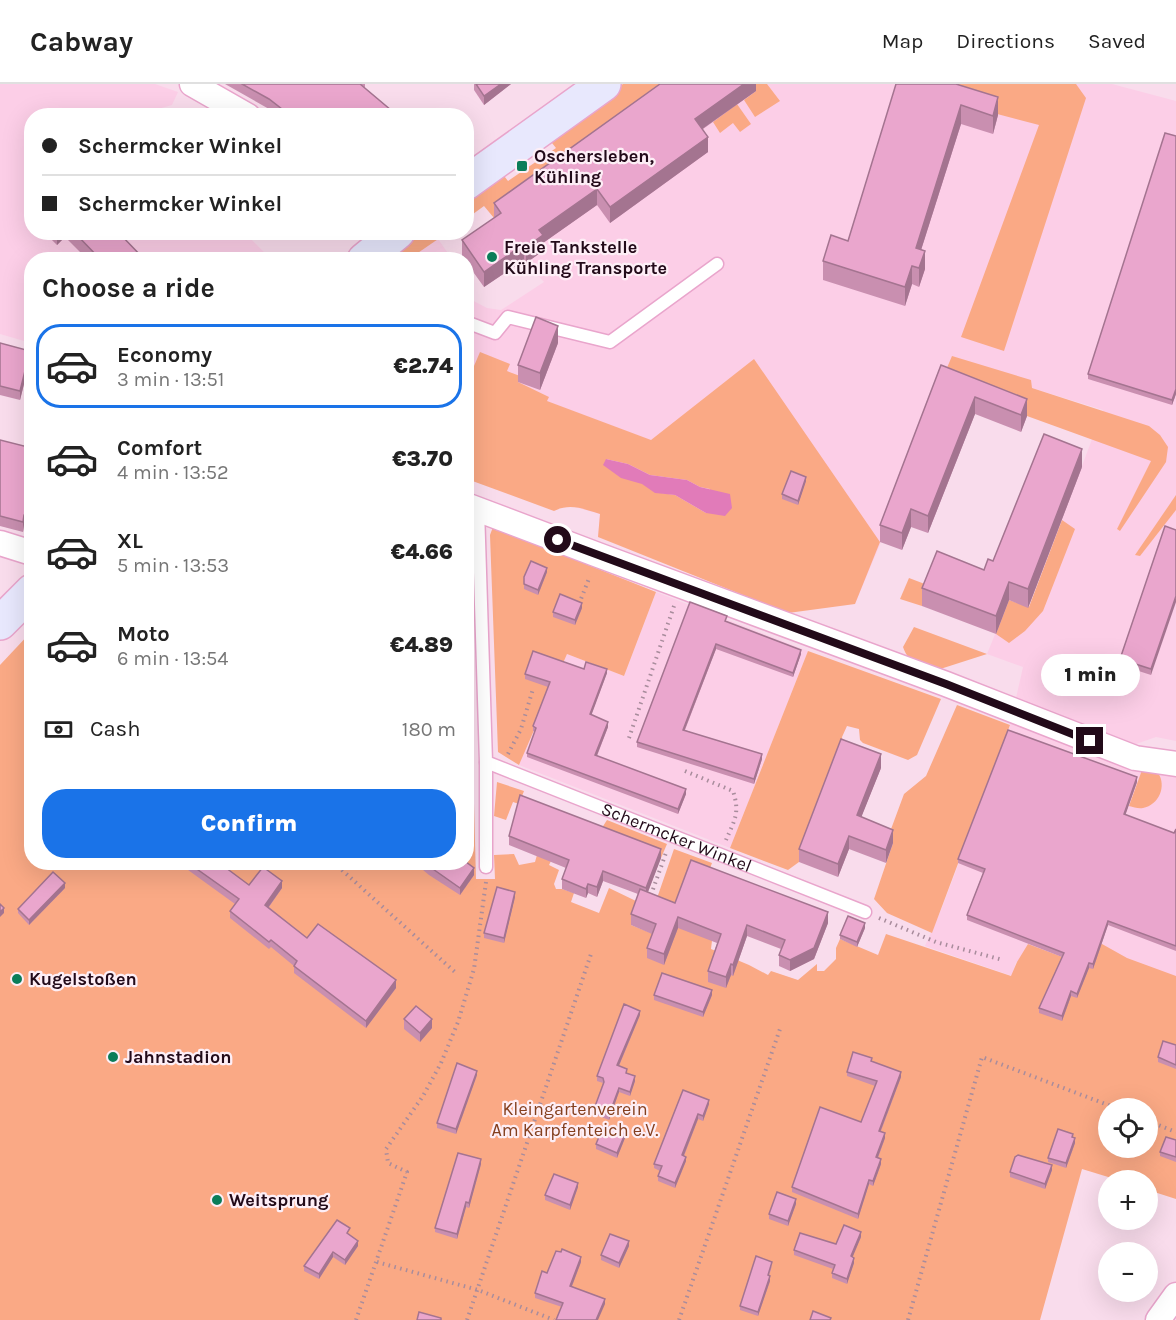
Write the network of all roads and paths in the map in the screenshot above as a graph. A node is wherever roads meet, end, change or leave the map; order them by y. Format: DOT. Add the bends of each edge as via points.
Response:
graph roads {
  1 [pos="192,84"];
  2 [pos="604,84"];
  3 [pos="234,108"];
  4 [pos="474,177"];
  5 [pos="717,264"];
  6 [pos="474,325"];
  7 [pos="474,508"];
  8 [pos="0,543"];
  9 [pos="474,543"];
  10 [pos="24,550"];
  11 [pos="598,555"];
  12 [pos="680,585"];
  13 [pos="24,599"];
  14 [pos="579,604"];
  15 [pos="0,623"];
  16 [pos="533,690"];
  17 [pos="629,738"];
  18 [pos="486,762"];
  19 [pos="1176,764"];
  20 [pos="500,768"];
  21 [pos="685,771"];
  22 [pos="672,836"];
  23 [pos="719,855"];
  24 [pos="486,867"];
  25 [pos="342,870"];
  26 [pos="651,895"];
  27 [pos="865,912"];
  28 [pos="591,954"];
  29 [pos="1003,960"];
  30 [pos="456,973"];
  31 [pos="780,1029"];
  32 [pos="1098,1101"];
  33 [pos="1158,1125"];
  34 [pos="1176,1132"];
  35 [pos="377,1262"];
  36 [pos="478,1290"];
  37 [pos="1176,1295"];
  38 [pos="357,1320"];
  39 [pos="467,1320"];
  40 [pos="554,1320"];
  41 [pos="679,1320"];
  42 [pos="908,1320"];
  43 [pos="1158,1320"];
  1 -- 3 [label="street"];
  2 -- 4 [label="main road"];
  5 -- 6 [label="lane" via="610,342 508,317 495,333"];
  7 -- 11 [label="street"];
  8 -- 10 [label="street"];
  9 -- 18 [label="lane"];
  11 -- 12 [label="street"];
  11 -- 14 [label="path"];
  12 -- 17 [label="path"];
  12 -- 19 [label="street" via="1135,758"];
  13 -- 15 [label="main road"];
  16 -- 20 [label="path" via="521,729"];
  18 -- 20 [label="lane, Schermcker Winkel"];
  18 -- 24 [label="lane"];
  20 -- 22 [label="lane, Schermcker Winkel"];
  21 -- 23 [label="path" via="733,790 738,806"];
  22 -- 23 [label="lane, Schermcker Winkel"];
  22 -- 26 [label="path"];
  23 -- 27 [label="lane, Schermcker Winkel"];
  24 -- 35 [label="path" via="474,969 458,1022 423,1096 386,1149 388,1163 407,1172"];
  25 -- 30 [label="path"];
  27 -- 29 [label="path" via="936,942"];
  28 -- 36 [label="path"];
  31 -- 41 [label="path"];
  32 -- 42 [label="path" via="982,1057"];
  33 -- 34 [label="path"];
  35 -- 36 [label="path"];
  35 -- 38 [label="path"];
  36 -- 39 [label="path"];
  36 -- 40 [label="path"];
  37 -- 43 [label="street"];
}
